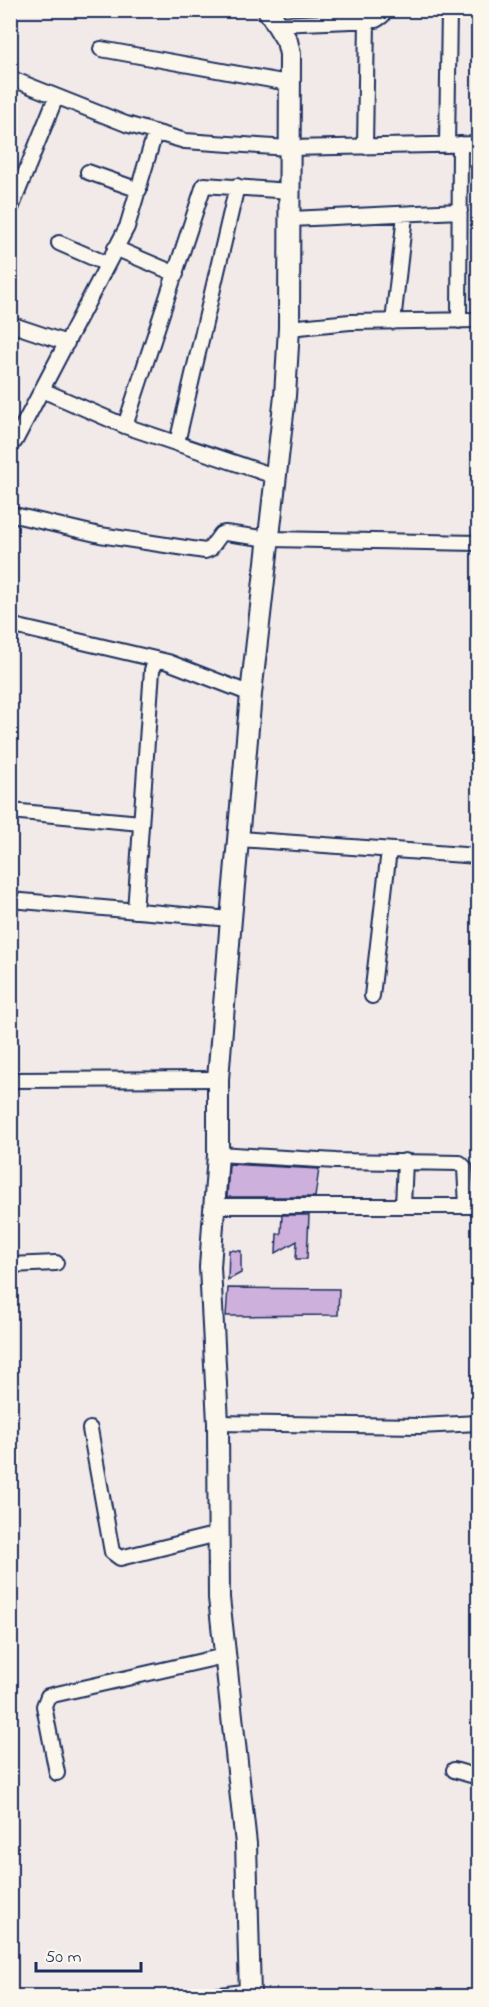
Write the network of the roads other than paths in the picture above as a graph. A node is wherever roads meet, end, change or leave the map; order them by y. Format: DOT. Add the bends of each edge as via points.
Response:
graph roads {
  1 [pos="383,10"];
  2 [pos="449,10"];
  3 [pos="343,16"];
  4 [pos="272,17"];
  5 [pos="367,20"];
  6 [pos="101,49"];
  7 [pos="10,78"];
  8 [pos="288,83"];
  9 [pos="56,97"];
  10 [pos="155,133"];
  11 [pos="478,144"];
  12 [pos="454,145"];
  13 [pos="365,147"];
  14 [pos="289,148"];
  15 [pos="10,172"];
  16 [pos="88,172"];
  17 [pos="24,178"];
  18 [pos="237,186"];
  19 [pos="140,190"];
  20 [pos="290,191"];
  21 [pos="10,211"];
  22 [pos="460,211"];
  23 [pos="405,215"];
  24 [pos="291,219"];
  25 [pos="59,243"];
  26 [pos="115,248"];
  27 [pos="107,264"];
  28 [pos="176,274"];
  29 [pos="478,320"];
  30 [pos="459,321"];
  31 [pos="393,322"];
  32 [pos="10,324"];
  33 [pos="289,328"];
  34 [pos="67,343"];
  35 [pos="42,390"];
  36 [pos="125,426"];
  37 [pos="15,441"];
  38 [pos="177,443"];
  39 [pos="277,477"];
  40 [pos="10,514"];
  41 [pos="270,539"];
  42 [pos="478,543"];
  43 [pos="10,625"];
  44 [pos="158,660"];
  45 [pos="251,694"];
  46 [pos="10,811"];
  47 [pos="141,823"];
  48 [pos="240,839"];
  49 [pos="389,850"];
  50 [pos="478,856"];
  51 [pos="10,900"];
  52 [pos="135,911"];
  53 [pos="231,919"];
  54 [pos="372,996"];
  55 [pos="218,1079"];
  56 [pos="10,1080"];
  57 [pos="218,1154"];
  58 [pos="405,1161"];
  59 [pos="214,1206"];
  60 [pos="403,1206"];
  61 [pos="472,1206"];
  62 [pos="56,1263"];
  63 [pos="10,1265"];
  64 [pos="218,1423"];
  65 [pos="478,1423"];
  66 [pos="90,1429"];
  67 [pos="218,1534"];
  68 [pos="224,1656"];
  69 [pos="454,1770"];
  70 [pos="57,1773"];
  71 [pos="478,1778"];
  72 [pos="250,1994"];
  73 [pos="214,1996"];
  1 -- 5 [label="street" via="379,19"];
  2 -- 12 [label="street"];
  3 -- 4 [label="street"];
  3 -- 5 [label="street"];
  4 -- 8 [label="street" via="287,41"];
  5 -- 13 [label="street"];
  6 -- 8 [label="street"];
  7 -- 9 [label="street"];
  8 -- 14 [label="street"];
  9 -- 10 [label="street"];
  9 -- 17 [label="street"];
  10 -- 14 [label="street" via="207,143"];
  10 -- 19 [label="street"];
  11 -- 12 [label="street"];
  12 -- 13 [label="street"];
  12 -- 22 [label="street"];
  13 -- 14 [label="street"];
  14 -- 20 [label="street"];
  15 -- 17 [label="street"];
  16 -- 19 [label="street"];
  17 -- 21 [label="street"];
  18 -- 20 [label="street"];
  18 -- 28 [label="street" via="204,185"];
  18 -- 38 [label="street"];
  19 -- 26 [label="street"];
  20 -- 24 [label="street"];
  22 -- 23 [label="street"];
  22 -- 30 [label="street"];
  23 -- 24 [label="street"];
  23 -- 31 [label="street"];
  24 -- 33 [label="street"];
  25 -- 27 [label="street"];
  26 -- 27 [label="street"];
  26 -- 28 [label="street"];
  27 -- 34 [label="street"];
  28 -- 36 [label="street"];
  29 -- 30 [label="street"];
  30 -- 31 [label="street"];
  31 -- 33 [label="street"];
  32 -- 34 [label="street"];
  33 -- 39 [label="street"];
  34 -- 35 [label="street"];
  35 -- 36 [label="street"];
  35 -- 37 [label="street"];
  36 -- 38 [label="street"];
  38 -- 39 [label="street"];
  39 -- 41 [label="street"];
  40 -- 41 [label="street" via="100,535 205,550 223,533"];
  41 -- 42 [label="street"];
  41 -- 45 [label="street"];
  43 -- 44 [label="street"];
  44 -- 45 [label="street"];
  44 -- 47 [label="street" via="152,670"];
  45 -- 48 [label="street"];
  46 -- 47 [label="street"];
  47 -- 52 [label="street"];
  48 -- 49 [label="street"];
  48 -- 53 [label="street"];
  49 -- 50 [label="street"];
  49 -- 54 [label="street"];
  51 -- 52 [label="street"];
  52 -- 53 [label="street"];
  53 -- 55 [label="street"];
  55 -- 56 [label="street"];
  55 -- 57 [label="street"];
  57 -- 58 [label="street"];
  57 -- 59 [label="street"];
  58 -- 60 [label="street"];
  58 -- 61 [label="street" via="462,1164"];
  59 -- 60 [label="street"];
  59 -- 64 [label="street" via="210,1267"];
  60 -- 61 [label="street"];
  62 -- 63 [label="street"];
  64 -- 65 [label="street"];
  64 -- 67 [label="street"];
  66 -- 67 [label="street" via="112,1552 116,1556"];
  67 -- 68 [label="street"];
  68 -- 70 [label="street" via="48,1696 44,1706"];
  68 -- 72 [label="street" via="246,1844"];
  69 -- 71 [label="street"];
  72 -- 73 [label="street"];
}
